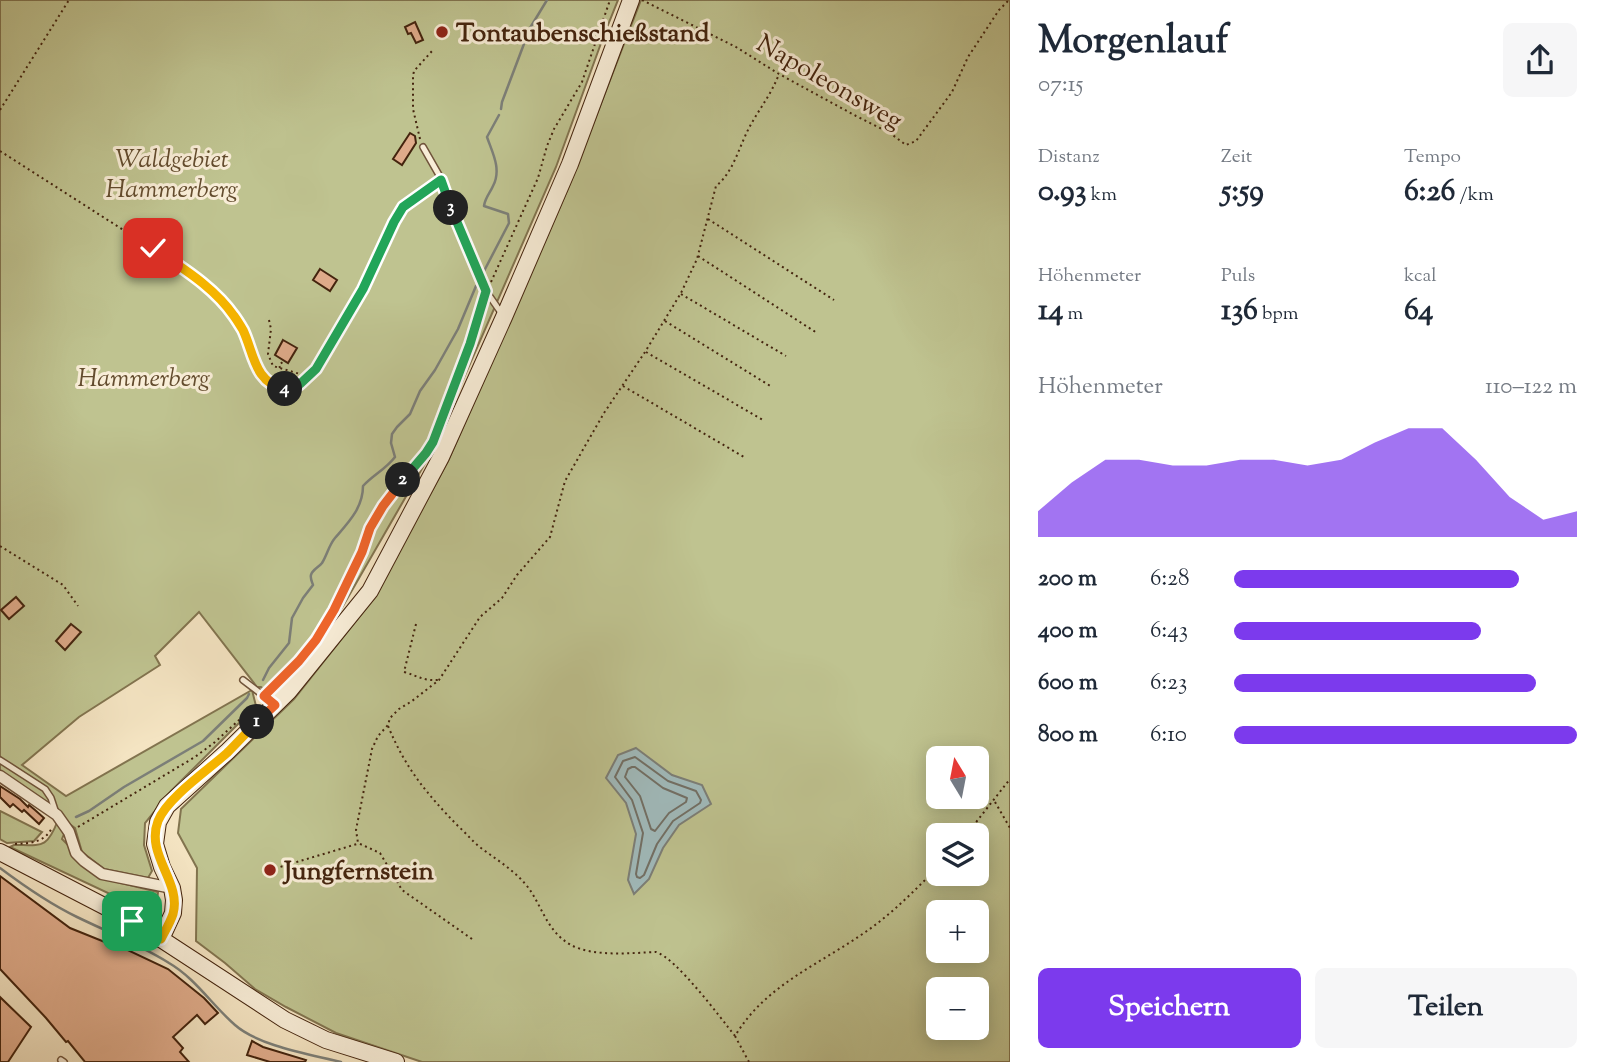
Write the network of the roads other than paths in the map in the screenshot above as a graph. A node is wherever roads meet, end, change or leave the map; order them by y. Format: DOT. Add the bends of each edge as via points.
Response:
graph roads {
  1 [pos="631,0"];
  2 [pos="423,147"];
  3 [pos="441,180"];
  4 [pos="503,317"];
  5 [pos="283,389"];
  6 [pos="243,680"];
  7 [pos="269,700"];
  8 [pos="0,760"];
  9 [pos="0,776"];
  10 [pos="57,815"];
  11 [pos="6,850"];
  12 [pos="172,888"];
  13 [pos="161,939"];
  14 [pos="396,1062"];
  1 -- 4 [label="main road" via="570,164"];
  2 -- 3 [label="lane"];
  3 -- 4 [label="lane" via="486,291"];
  3 -- 5 [label="lane" via="403,207 363,289 316,369 300,384"];
  4 -- 7 [label="main road" via="441,457 370,591 289,691"];
  6 -- 7 [label="lane"];
  7 -- 12 [label="main road" via="228,751 167,806 158,822 155,844"];
  8 -- 10 [label="lane" via="45,789"];
  9 -- 10 [label="street"];
  10 -- 12 [label="street" via="76,853 102,874"];
  11 -- 13 [label="main road"];
  12 -- 13 [label="main road" via="173,914"];
  13 -- 14 [label="main road" via="285,1020 326,1040"];
}
